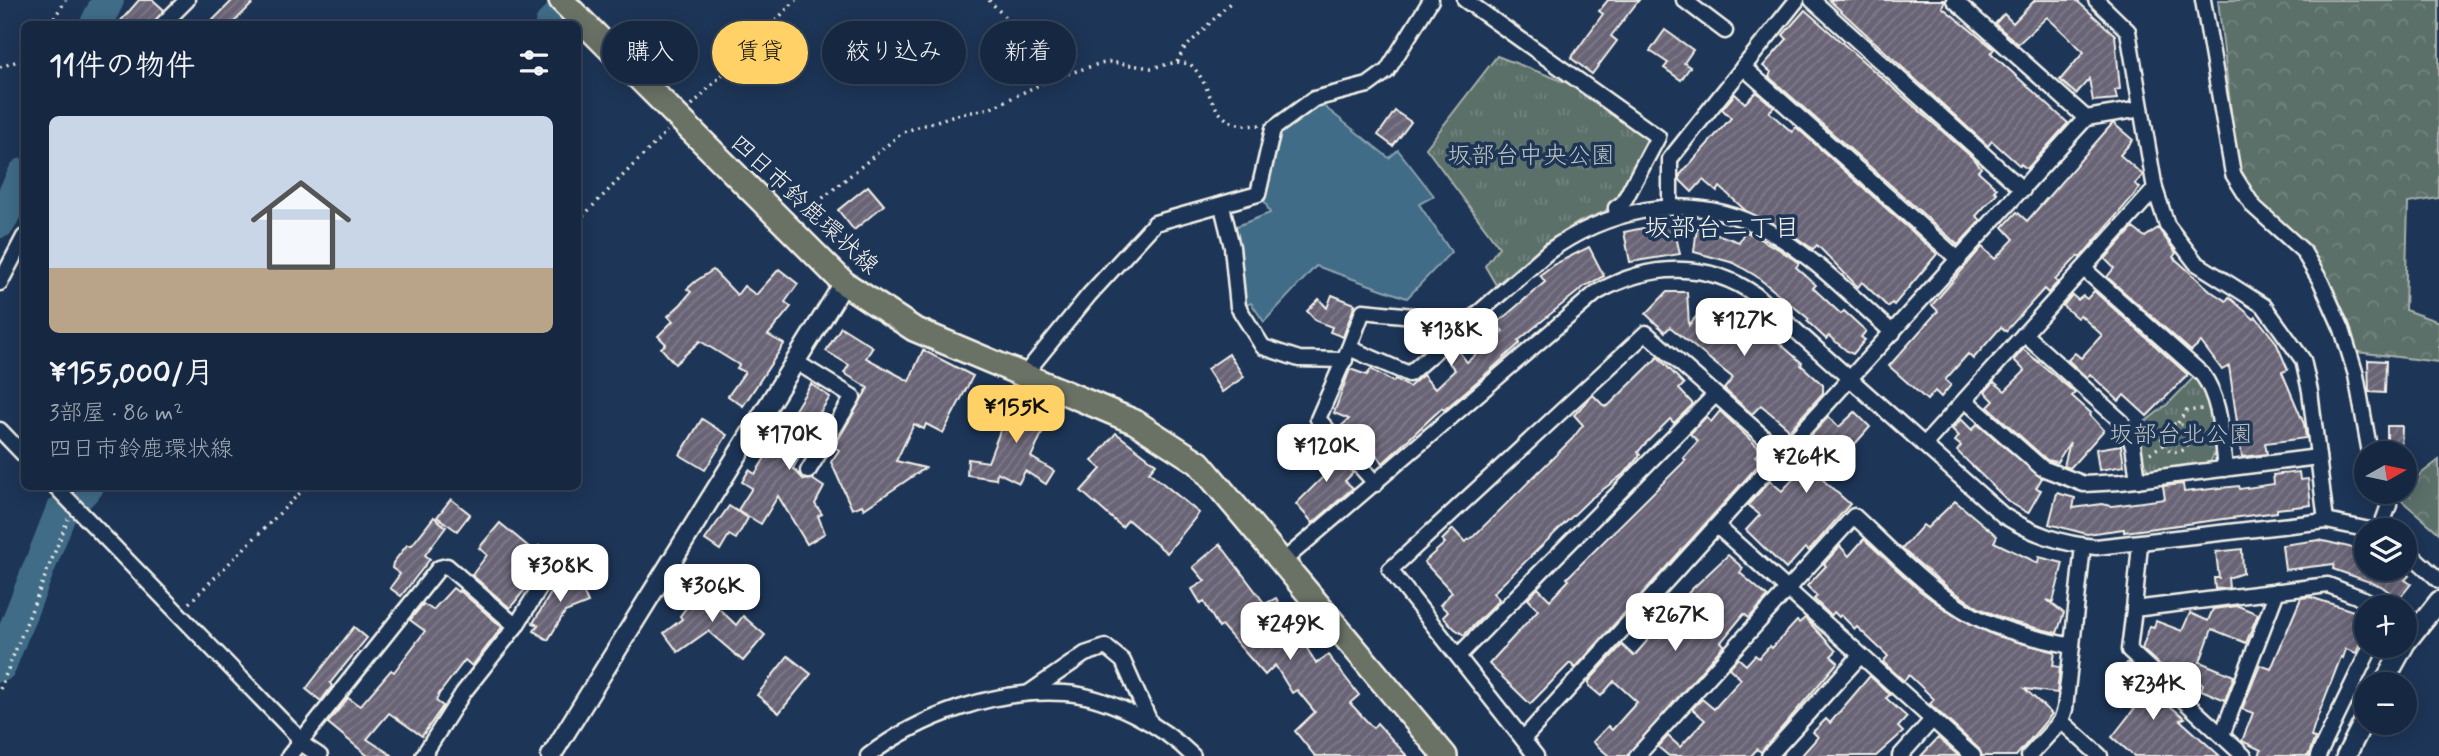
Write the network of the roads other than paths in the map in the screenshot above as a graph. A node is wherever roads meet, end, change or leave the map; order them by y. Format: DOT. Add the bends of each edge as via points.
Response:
graph roads {
  1 [pos="187,0"];
  2 [pos="561,0"];
  3 [pos="1431,0"];
  4 [pos="1465,0"];
  5 [pos="1684,0"];
  6 [pos="1797,0"];
  7 [pos="1812,0"];
  8 [pos="1954,0"];
  9 [pos="2096,0"];
  10 [pos="2203,0"];
  11 [pos="166,21"];
  12 [pos="1725,31"];
  13 [pos="1743,67"];
  14 [pos="2141,109"];
  15 [pos="2086,118"];
  16 [pos="2155,189"];
  17 [pos="2023,190"];
  18 [pos="1222,206"];
  19 [pos="1670,206"];
  20 [pos="1617,217"];
  21 [pos="21,243"];
  22 [pos="1959,260"];
  23 [pos="2084,269"];
  24 [pos="0,283"];
  25 [pos="844,283"];
  26 [pos="1413,316"];
  27 [pos="1893,333"];
  28 [pos="2024,334"];
  29 [pos="1347,354"];
  30 [pos="796,362"];
  31 [pos="1024,376"];
  32 [pos="1852,379"];
  33 [pos="1715,395"];
  34 [pos="1965,400"];
  35 [pos="0,430"];
  36 [pos="2368,441"];
  37 [pos="1924,445"];
  38 [pos="21,452"];
  39 [pos="1784,455"];
  40 [pos="2318,457"];
  41 [pos="2225,469"];
  42 [pos="808,471"];
  43 [pos="2138,480"];
  44 [pos="1376,484"];
  45 [pos="58,490"];
  46 [pos="2326,521"];
  47 [pos="1718,527"];
  48 [pos="2354,527"];
  49 [pos="2140,544"];
  50 [pos="2083,546"];
  51 [pos="2417,560"];
  52 [pos="1282,562"];
  53 [pos="545,579"];
  54 [pos="2439,580"];
  55 [pos="1788,589"];
  56 [pos="2277,591"];
  57 [pos="2354,595"];
  58 [pos="2439,602"];
  59 [pos="2134,609"];
  60 [pos="516,626"];
  61 [pos="2417,629"];
  62 [pos="2072,646"];
  63 [pos="1458,656"];
  64 [pos="1860,656"];
  65 [pos="2365,658"];
  66 [pos="1022,696"];
  67 [pos="1932,720"];
  68 [pos="2061,721"];
  69 [pos="1150,722"];
  70 [pos="2222,735"];
  71 [pos="2357,735"];
  72 [pos="1523,739"];
  73 [pos="299,740"];
  74 [pos="289,756"];
  75 [pos="320,756"];
  76 [pos="423,756"];
  77 [pos="551,756"];
  78 [pos="868,756"];
  79 [pos="1193,756"];
  80 [pos="1445,756"];
  81 [pos="1536,756"];
  82 [pos="1637,756"];
  83 [pos="1769,756"];
  84 [pos="1899,756"];
  85 [pos="1973,756"];
  86 [pos="2029,756"];
  87 [pos="2100,756"];
  88 [pos="2244,756"];
  89 [pos="2318,756"];
  90 [pos="2346,756"];
  1 -- 11 [label="street"];
  2 -- 25 [label="main road, 四日市鈴鹿環状線"];
  3 -- 18 [label="street" via="1387,71 1368,85 1314,99 1279,125 1273,130 1258,194"];
  4 -- 20 [label="street" via="1658,137 1616,208"];
  5 -- 12 [label="street"];
  6 -- 13 [label="street"];
  7 -- 17 [label="street"];
  8 -- 15 [label="street"];
  9 -- 14 [label="street" via="2128,31"];
  10 -- 36 [label="street" via="2232,174 2253,206 2303,251 2320,282 2342,329 2356,375"];
  13 -- 19 [label="street" via="1670,159"];
  13 -- 22 [label="street"];
  14 -- 15 [label="street"];
  14 -- 16 [label="street"];
  15 -- 17 [label="street"];
  16 -- 23 [label="street"];
  16 -- 40 [label="street" via="2167,225 2187,253 2207,272 2264,306 2303,360"];
  17 -- 22 [label="street"];
  18 -- 29 [label="street" via="1238,307 1263,347 1299,359"];
  18 -- 31 [label="street" via="1155,223"];
  19 -- 20 [label="street"];
  19 -- 27 [label="street" via="1713,209 1760,224 1793,245"];
  20 -- 29 [label="street" via="1558,245 1409,374"];
  21 -- 24 [label="street"];
  22 -- 27 [label="street"];
  23 -- 28 [label="street"];
  23 -- 41 [label="street" via="2211,385"];
  25 -- 30 [label="street"];
  25 -- 31 [label="main road, 四日市鈴鹿環状線" via="914,329"];
  26 -- 29 [label="street" via="1363,311"];
  27 -- 32 [label="street"];
  28 -- 34 [label="street"];
  28 -- 43 [label="street" via="2122,422 2133,445"];
  29 -- 44 [label="street" via="1318,419"];
  30 -- 42 [label="street" via="853,397"];
  30 -- 77 [label="street"];
  31 -- 52 [label="main road, 四日市鈴鹿環状線" via="1135,422 1199,463"];
  32 -- 37 [label="street"];
  32 -- 39 [label="street"];
  32 -- 44 [label="street" via="1742,285 1685,268 1651,271 1596,293"];
  33 -- 39 [label="street"];
  33 -- 63 [label="street"];
  33 -- 63 [label="street" via="1646,333 1390,570"];
  34 -- 37 [label="street"];
  34 -- 43 [label="street" via="2055,475 2091,484"];
  35 -- 38 [label="street"];
  37 -- 50 [label="street" via="2004,516 2048,538"];
  39 -- 47 [label="street"];
  40 -- 41 [label="street"];
  40 -- 46 [label="street"];
  41 -- 43 [label="street"];
  44 -- 52 [label="street"];
  45 -- 73 [label="street"];
  46 -- 48 [label="street"];
  46 -- 49 [label="street"];
  47 -- 55 [label="street"];
  47 -- 72 [label="street"];
  49 -- 50 [label="street"];
  49 -- 59 [label="street"];
  50 -- 62 [label="street"];
  51 -- 54 [label="street"];
  52 -- 80 [label="main road, 四日市鈴鹿環状線"];
  53 -- 60 [label="street"];
  55 -- 62 [label="street" via="1854,516 1942,596 1974,616"];
  55 -- 64 [label="street"];
  55 -- 82 [label="street"];
  56 -- 57 [label="street" via="2328,585"];
  56 -- 59 [label="street"];
  56 -- 70 [label="street"];
  58 -- 61 [label="street"];
  59 -- 70 [label="street" via="2129,650"];
  60 -- 73 [label="street" via="447,566 439,568"];
  60 -- 76 [label="street" via="463,693"];
  62 -- 68 [label="street"];
  63 -- 72 [label="street"];
  64 -- 67 [label="street"];
  64 -- 83 [label="street"];
  65 -- 89 [label="street"];
  66 -- 69 [label="street" via="1076,694"];
  66 -- 69 [label="street" via="1085,654 1106,646 1123,661"];
  66 -- 78 [label="street" via="932,718"];
  67 -- 84 [label="street"];
  67 -- 85 [label="street"];
  68 -- 86 [label="street"];
  68 -- 87 [label="street"];
  69 -- 79 [label="street"];
  70 -- 88 [label="street"];
  71 -- 90 [label="street"];
  72 -- 81 [label="street"];
  73 -- 74 [label="street"];
  73 -- 75 [label="street"];
}
